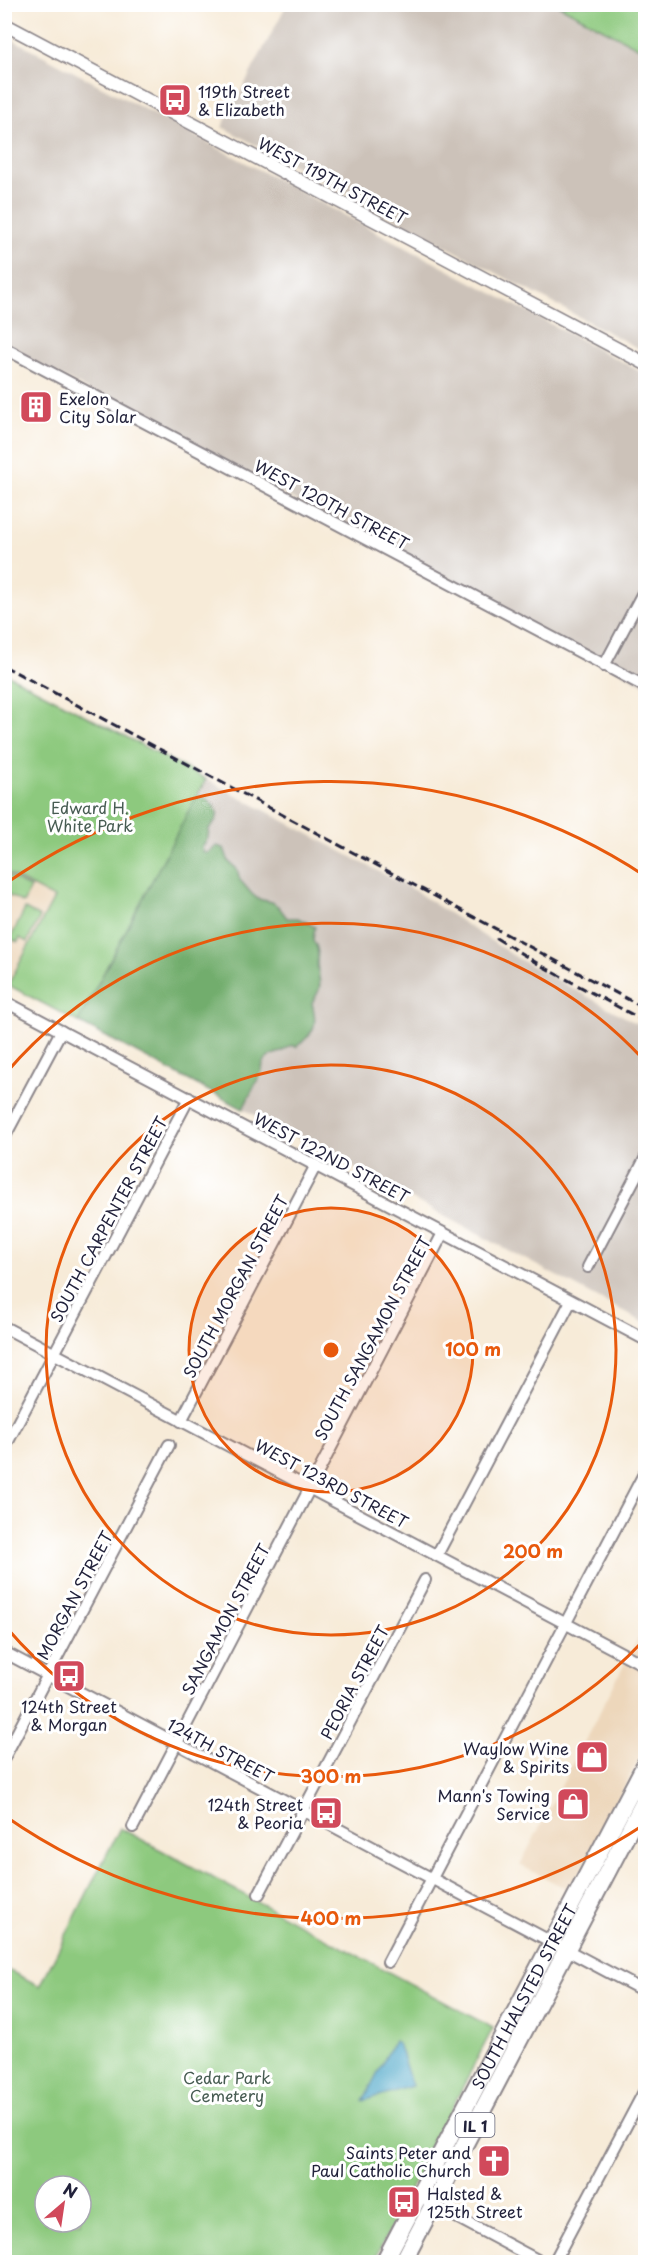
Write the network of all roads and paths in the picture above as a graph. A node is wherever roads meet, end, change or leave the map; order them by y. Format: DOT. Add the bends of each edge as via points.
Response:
graph roads {
  1 [pos="4,24"];
  2 [pos="4,348"];
  3 [pos="645,364"];
  4 [pos="645,587"];
  5 [pos="604,666"];
  6 [pos="645,687"];
  7 [pos="4,1001"];
  8 [pos="61,1031"];
  9 [pos="189,1098"];
  10 [pos="4,1138"];
  11 [pos="645,1157"];
  12 [pos="316,1165"];
  13 [pos="443,1233"];
  14 [pos="588,1267"];
  15 [pos="571,1301"];
  16 [pos="4,1327"];
  17 [pos="645,1340"];
  18 [pos="54,1354"];
  19 [pos="181,1421"];
  20 [pos="170,1445"];
  21 [pos="4,1449"];
  22 [pos="645,1470"];
  23 [pos="310,1488"];
  24 [pos="437,1555"];
  25 [pos="425,1580"];
  26 [pos="565,1623"];
  27 [pos="4,1652"];
  28 [pos="645,1666"];
  29 [pos="49,1675"];
  30 [pos="177,1743"];
  31 [pos="4,1758"];
  32 [pos="645,1763"];
  33 [pos="645,1798"];
  34 [pos="303,1810"];
  35 [pos="133,1827"];
  36 [pos="431,1878"];
  37 [pos="259,1894"];
  38 [pos="559,1946"];
  39 [pos="388,1962"];
  40 [pos="645,1992"];
  41 [pos="645,2088"];
  42 [pos="425,2201"];
  43 [pos="384,2262"];
  44 [pos="403,2262"];
  45 [pos="541,2262"];
  46 [pos="554,2262"];
  1 -- 3 [label="street, WEST 119TH STREET"];
  2 -- 5 [label="street, WEST 120TH STREET"];
  4 -- 5 [label="street"];
  5 -- 6 [label="street, WEST 120TH STREET"];
  7 -- 8 [label="street, WEST 122ND STREET"];
  8 -- 9 [label="street, WEST 122ND STREET"];
  8 -- 10 [label="street"];
  9 -- 12 [label="street, WEST 122ND STREET"];
  9 -- 18 [label="street, SOUTH CARPENTER STREET"];
  11 -- 14 [label="street"];
  12 -- 13 [label="street, WEST 122ND STREET"];
  12 -- 19 [label="street, SOUTH MORGAN STREET"];
  13 -- 15 [label="street, WEST 122ND STREET"];
  13 -- 23 [label="street, SOUTH SANGAMON STREET"];
  15 -- 17 [label="street, WEST 122ND STREET"];
  15 -- 24 [label="street"];
  16 -- 18 [label="street, WEST 123RD STREET"];
  18 -- 19 [label="street, WEST 123RD STREET"];
  18 -- 21 [label="street, SOUTH CARPENTER STREET"];
  19 -- 23 [label="street, WEST 123RD STREET"];
  20 -- 29 [label="street, MORGAN STREET"];
  22 -- 26 [label="street"];
  23 -- 24 [label="street, WEST 123RD STREET"];
  23 -- 30 [label="street, SANGAMON STREET"];
  24 -- 26 [label="street, WEST 123RD STREET"];
  25 -- 34 [label="street, PEORIA STREET"];
  26 -- 28 [label="street, WEST 123RD STREET"];
  26 -- 36 [label="street"];
  27 -- 29 [label="street, 124TH STREET"];
  29 -- 30 [label="street, 124TH STREET"];
  29 -- 31 [label="street, MORGAN STREET"];
  30 -- 34 [label="street, 124TH STREET"];
  30 -- 35 [label="street, SANGAMON STREET"];
  32 -- 38 [label="main road, SOUTH HALSTED STREET / IL 1"];
  33 -- 38 [label="main road, SOUTH HALSTED STREET / IL 1"];
  34 -- 36 [label="street, 124TH STREET"];
  34 -- 37 [label="street, PEORIA STREET"];
  36 -- 38 [label="street, 124TH STREET"];
  36 -- 39 [label="street"];
  38 -- 40 [label="street, 124TH STREET"];
  38 -- 42 [label="main road, SOUTH HALSTED STREET / IL 1"];
  41 -- 46 [label="street"];
  42 -- 43 [label="main road, SOUTH HALSTED STREET / IL 1"];
  42 -- 44 [label="main road, SOUTH HALSTED STREET / IL 1"];
  42 -- 45 [label="street"];
}
